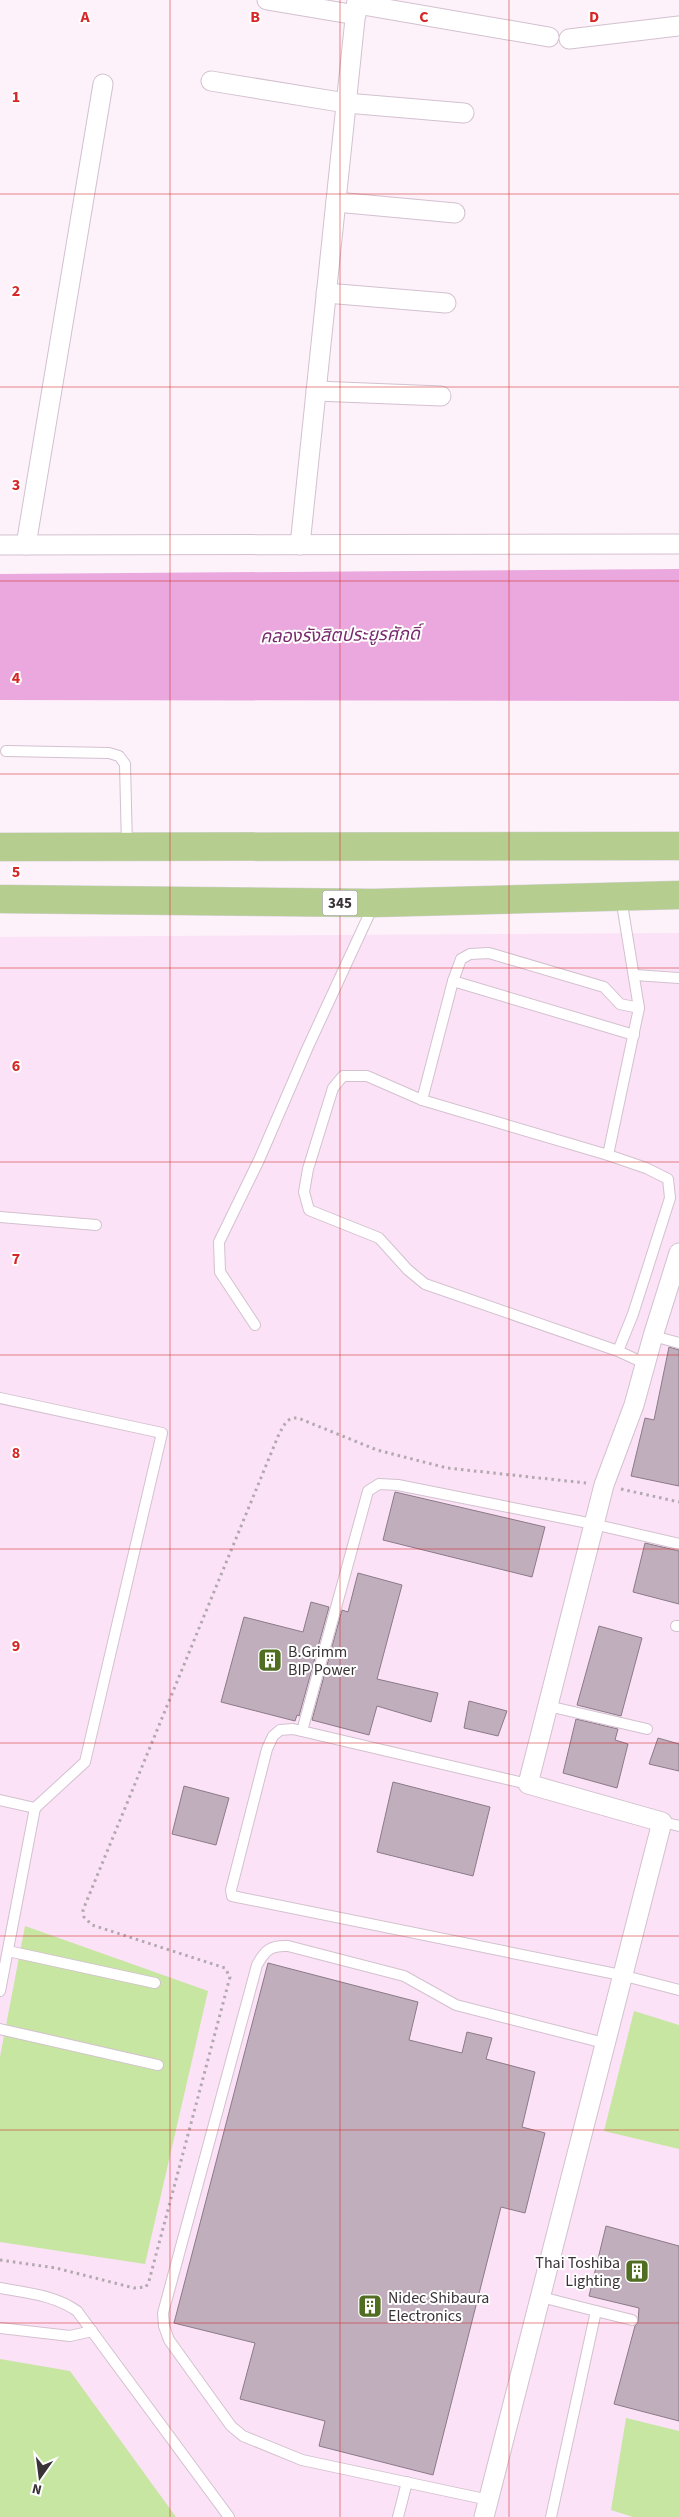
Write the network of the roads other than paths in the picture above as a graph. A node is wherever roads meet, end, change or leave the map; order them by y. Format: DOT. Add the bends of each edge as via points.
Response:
graph roads {
  1 [pos="267,0"];
  2 [pos="356,6"];
  3 [pos="679,26"];
  4 [pos="549,37"];
  5 [pos="569,39"];
  6 [pos="211,81"];
  7 [pos="103,84"];
  8 [pos="346,103"];
  9 [pos="464,113"];
  10 [pos="336,202"];
  11 [pos="455,213"];
  12 [pos="326,293"];
  13 [pos="446,303"];
  14 [pos="316,391"];
  15 [pos="441,396"];
  16 [pos="300,544"];
  17 [pos="679,544"];
  18 [pos="0,545"];
  19 [pos="26,545"];
  20 [pos="6,751"];
  21 [pos="679,846"];
  22 [pos="0,847"];
  23 [pos="127,847"];
  24 [pos="621,895"];
  25 [pos="679,895"];
  26 [pos="0,899"];
  27 [pos="374,903"];
  28 [pos="635,974"];
  29 [pos="679,978"];
  30 [pos="453,981"];
  31 [pos="639,1008"];
  32 [pos="634,1035"];
  33 [pos="422,1100"];
  34 [pos="608,1155"];
  35 [pos="0,1217"];
  36 [pos="96,1225"];
  37 [pos="679,1253"];
  38 [pos="255,1325"];
  39 [pos="653,1336"];
  40 [pos="679,1342"];
  41 [pos="618,1351"];
  42 [pos="646,1364"];
  43 [pos="0,1398"];
  44 [pos="593,1524"];
  45 [pos="679,1544"];
  46 [pos="548,1706"];
  47 [pos="647,1729"];
  48 [pos="302,1731"];
  49 [pos="528,1784"];
  50 [pos="0,1800"];
  51 [pos="35,1808"];
  52 [pos="670,1824"];
  53 [pos="8,1951"];
  54 [pos="621,1975"];
  55 [pos="155,1983"];
  56 [pos="679,1990"];
  57 [pos="0,1991"];
  58 [pos="0,2029"];
  59 [pos="604,2043"];
  60 [pos="158,2065"];
  61 [pos="0,2288"];
  62 [pos="541,2297"];
  63 [pos="596,2312"];
  64 [pos="632,2320"];
  65 [pos="0,2328"];
  66 [pos="92,2331"];
  67 [pos="407,2482"];
  68 [pos="486,2508"];
  69 [pos="229,2517"];
  70 [pos="398,2517"];
  71 [pos="551,2517"];
  1 -- 2 [label="street"];
  2 -- 4 [label="street"];
  2 -- 8 [label="street"];
  3 -- 5 [label="street"];
  6 -- 8 [label="street"];
  7 -- 19 [label="street"];
  8 -- 9 [label="street"];
  8 -- 10 [label="street"];
  10 -- 11 [label="street"];
  10 -- 12 [label="street"];
  12 -- 13 [label="street"];
  12 -- 14 [label="street"];
  14 -- 15 [label="street"];
  14 -- 16 [label="street"];
  16 -- 17 [label="street"];
  16 -- 19 [label="street"];
  18 -- 19 [label="street"];
  20 -- 23 [label="lane" via="119,756 125,764"];
  21 -- 23 [label="main road"];
  22 -- 23 [label="main road"];
  24 -- 25 [label="main road, 345"];
  24 -- 27 [label="main road, 345"];
  24 -- 28 [label="lane"];
  26 -- 27 [label="main road, 345"];
  27 -- 38 [label="lane" via="219,1242 220,1272"];
  28 -- 29 [label="lane"];
  28 -- 31 [label="lane"];
  30 -- 31 [label="lane" via="460,958 490,953 604,987 620,1004"];
  30 -- 32 [label="lane"];
  30 -- 33 [label="lane"];
  31 -- 32 [label="lane"];
  32 -- 34 [label="lane"];
  33 -- 34 [label="lane"];
  33 -- 41 [label="lane" via="367,1076 343,1076 333,1088 308,1169 304,1192 309,1210 379,1238 425,1284"];
  34 -- 41 [label="lane" via="668,1179 670,1198"];
  35 -- 36 [label="lane"];
  37 -- 39 [label="street"];
  39 -- 40 [label="lane"];
  39 -- 42 [label="street"];
  41 -- 42 [label="lane"];
  42 -- 44 [label="street"];
  43 -- 51 [label="lane" via="162,1433 85,1762"];
  44 -- 45 [label="lane"];
  44 -- 46 [label="street"];
  44 -- 48 [label="lane" via="398,1485 379,1484 368,1491"];
  46 -- 47 [label="lane"];
  46 -- 49 [label="street"];
  48 -- 49 [label="lane"];
  48 -- 54 [label="lane" via="280,1730 267,1749 232,1896"];
  49 -- 52 [label="street"];
  50 -- 51 [label="lane"];
  51 -- 53 [label="lane"];
  52 -- 54 [label="street"];
  53 -- 55 [label="lane"];
  53 -- 57 [label="lane"];
  54 -- 56 [label="lane"];
  54 -- 59 [label="street"];
  58 -- 60 [label="lane"];
  59 -- 62 [label="street"];
  59 -- 67 [label="lane" via="456,2006 404,1976 288,1946 274,1946 264,1952 257,1965 163,2313 164,2326 169,2340 231,2426 243,2436 302,2460"];
  61 -- 66 [label="lane" via="65,2302 77,2311"];
  62 -- 63 [label="lane"];
  62 -- 68 [label="street"];
  63 -- 64 [label="lane"];
  63 -- 71 [label="lane"];
  65 -- 66 [label="lane" via="70,2336"];
  66 -- 69 [label="lane"];
  67 -- 68 [label="lane"];
  67 -- 70 [label="lane"];
}
